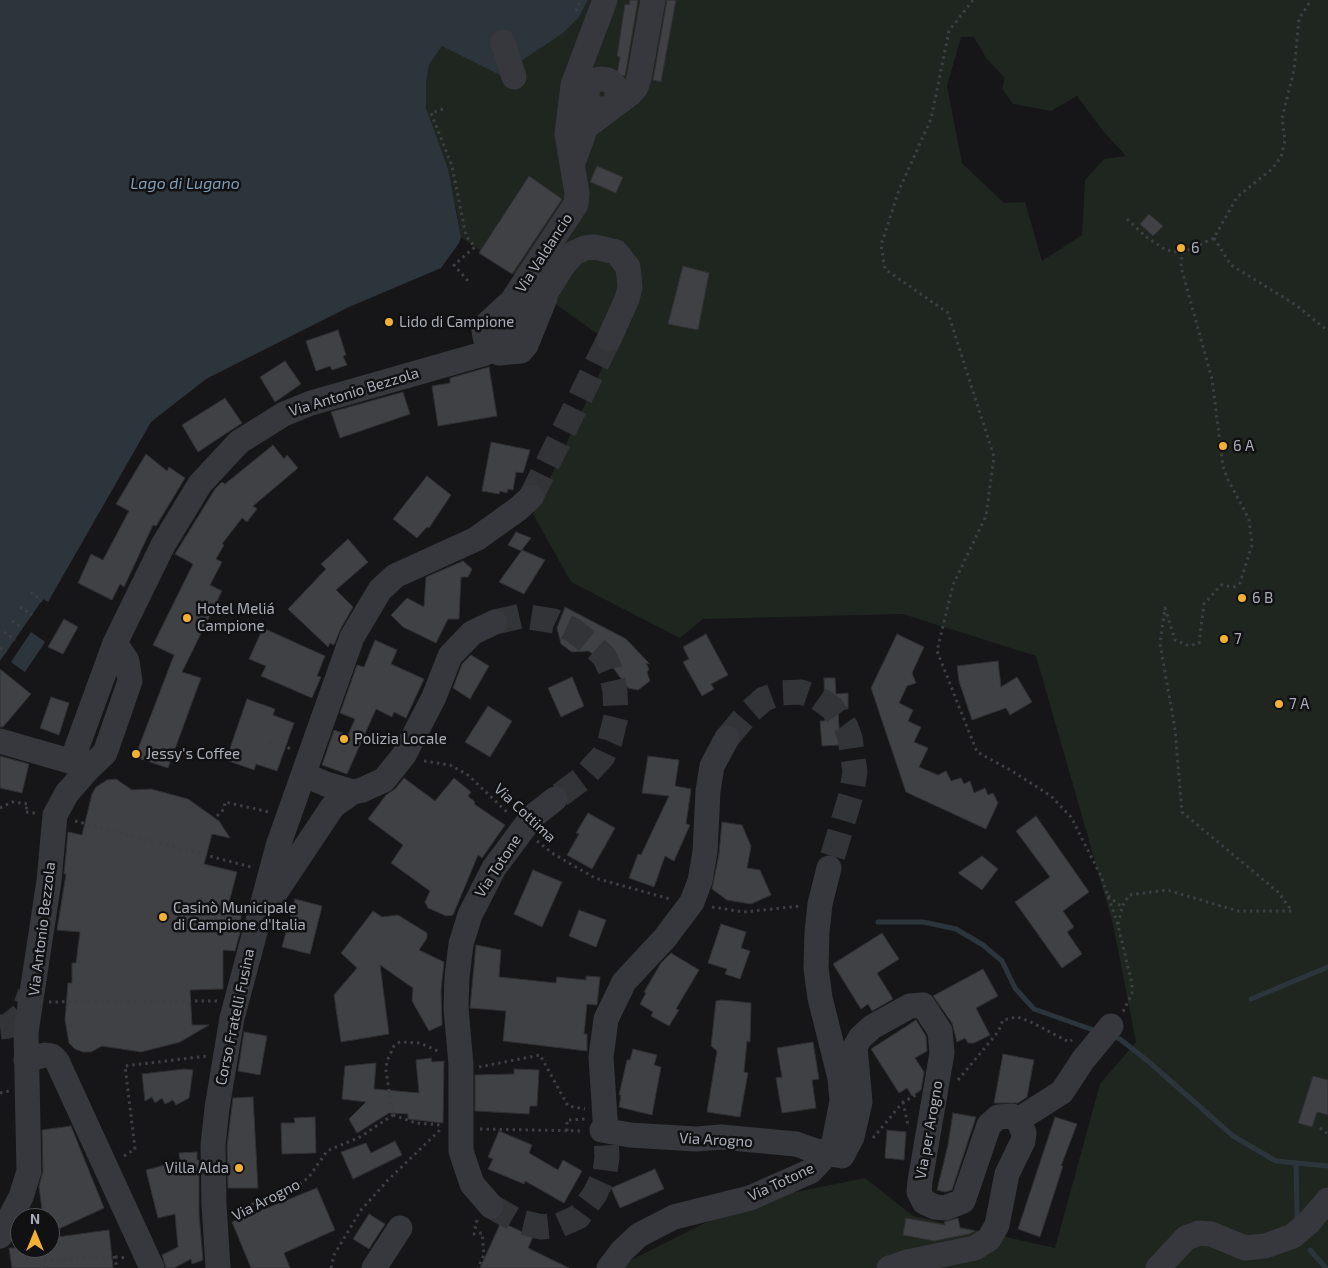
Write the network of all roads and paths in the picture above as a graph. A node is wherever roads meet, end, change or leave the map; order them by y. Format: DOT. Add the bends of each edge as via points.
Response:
graph roads {
  1 [pos="581,0"];
  2 [pos="605,0"];
  3 [pos="653,0"];
  4 [pos="973,0"];
  5 [pos="1311,0"];
  6 [pos="576,11"];
  7 [pos="503,42"];
  8 [pos="514,77"];
  9 [pos="443,109"];
  10 [pos="572,164"];
  11 [pos="1127,219"];
  12 [pos="1214,238"];
  13 [pos="1182,253"];
  14 [pos="469,282"];
  15 [pos="1328,331"];
  16 [pos="609,338"];
  17 [pos="492,348"];
  18 [pos="532,497"];
  19 [pos="31,592"];
  20 [pos="42,601"];
  21 [pos="20,607"];
  22 [pos="32,615"];
  23 [pos="12,620"];
  24 [pos="495,622"];
  25 [pos="23,628"];
  26 [pos="4,632"];
  27 [pos="15,640"];
  28 [pos="0,648"];
  29 [pos="6,652"];
  30 [pos="727,738"];
  31 [pos="0,741"];
  32 [pos="269,742"];
  33 [pos="294,750"];
  34 [pos="404,755"];
  35 [pos="82,761"];
  36 [pos="303,780"];
  37 [pos="353,792"];
  38 [pos="555,799"];
  39 [pos="272,805"];
  40 [pos="0,808"];
  41 [pos="25,812"];
  42 [pos="55,815"];
  43 [pos="218,816"];
  44 [pos="325,818"];
  45 [pos="523,827"];
  46 [pos="154,842"];
  47 [pos="160,843"];
  48 [pos="829,868"];
  49 [pos="270,872"];
  50 [pos="1108,896"];
  51 [pos="692,902"];
  52 [pos="820,904"];
  53 [pos="668,907"];
  54 [pos="1122,908"];
  55 [pos="259,917"];
  56 [pos="1118,925"];
  57 [pos="48,1002"];
  58 [pos="137,1002"];
  59 [pos="143,1002"];
  60 [pos="236,1002"];
  61 [pos="1095,1036"];
  62 [pos="225,1056"];
  63 [pos="26,1060"];
  64 [pos="461,1065"];
  65 [pos="938,1085"];
  66 [pos="903,1102"];
  67 [pos="393,1115"];
  68 [pos="604,1120"];
  69 [pos="1018,1120"];
  70 [pos="1320,1128"];
  71 [pos="476,1129"];
  72 [pos="909,1130"];
  73 [pos="869,1133"];
  74 [pos="1328,1134"];
  75 [pos="828,1153"];
  76 [pos="124,1156"];
  77 [pos="1328,1200"];
  78 [pos="481,1210"];
  79 [pos="400,1228"];
  80 [pos="215,1233"];
  81 [pos="0,1236"];
  82 [pos="114,1256"];
  83 [pos="44,1260"];
  84 [pos="151,1265"];
  85 [pos="42,1268"];
  86 [pos="117,1268"];
  87 [pos="218,1268"];
  88 [pos="331,1268"];
  89 [pos="374,1268"];
  90 [pos="478,1268"];
  91 [pos="609,1268"];
  92 [pos="889,1268"];
  93 [pos="1158,1268"];
  1 -- 6 [label="path"];
  2 -- 10 [label="street, Via Valdancio" via="573,84 567,134"];
  3 -- 10 [label="street" via="639,78 630,94 586,127"];
  4 -- 50 [label="path" via="949,31 931,119 899,190 880,245 885,269 948,313 994,457 986,516 953,585 937,651 977,752 1051,796 1071,817"];
  5 -- 12 [label="path" via="1299,19 1294,70 1282,118 1285,140 1281,157 1272,169 1237,197"];
  7 -- 8 [label="street"];
  9 -- 14 [label="path" via="431,113 452,166 466,236 475,247 454,265"];
  10 -- 17 [label="street, Via Valdancio" via="576,204 512,301 486,324 485,337"];
  11 -- 13 [label="path" via="1166,250"];
  12 -- 13 [label="path"];
  12 -- 15 [label="path" via="1231,265 1296,305"];
  13 -- 54 [label="path" via="1181,267 1212,380 1224,466 1249,519 1252,545 1240,583 1234,587 1221,585 1204,604 1199,644 1189,646 1176,640 1165,608 1160,644 1175,730 1182,812 1278,892 1292,910 1238,911 1167,890 1129,895"];
  16 -- 17 [label="street" via="627,299 630,276 623,259 616,252 606,248 585,248 574,253 564,264 547,291 540,315 521,351 499,353"];
  17 -- 35 [label="street, Via Antonio Bezzola" via="483,354 311,403 284,414 239,442 218,462 183,509 115,643 127,661 130,680 106,754"];
  18 -- 36 [label="street, Corso Fratelli Fusina" via="489,531 395,576 380,590 352,637"];
  19 -- 20 [label="path"];
  21 -- 22 [label="path"];
  23 -- 25 [label="path"];
  24 -- 34 [label="street" via="472,633 450,656 434,697"];
  26 -- 27 [label="path"];
  28 -- 29 [label="path"];
  30 -- 51 [label="street" via="712,766 705,852"];
  31 -- 35 [label="street"];
  32 -- 33 [label="path"];
  34 -- 37 [label="street" via="384,780"];
  34 -- 45 [label="path, Via Cottima" via="450,765 468,775"];
  35 -- 42 [label="street, Via Antonio Bezzola"];
  36 -- 37 [label="street"];
  36 -- 44 [label="street" via="318,797"];
  36 -- 49 [label="street, Corso Fratelli Fusina"];
  37 -- 44 [label="street" via="333,806"];
  38 -- 45 [label="street, Via Totone"];
  39 -- 43 [label="path" via="270,813 225,802"];
  40 -- 41 [label="path" via="12,802 28,804"];
  42 -- 46 [label="path"];
  42 -- 63 [label="street, Via Antonio Bezzola" via="49,881 26,1032"];
  44 -- 55 [label="street"];
  45 -- 53 [label="path, Via Cottima" via="552,853 595,878 672,900"];
  45 -- 64 [label="street, Via Totone" via="481,889 462,944 456,1000"];
  47 -- 49 [label="path"];
  48 -- 52 [label="street, Via Totone"];
  49 -- 55 [label="street, Corso Fratelli Fusina"];
  50 -- 54 [label="path"];
  50 -- 56 [label="path"];
  51 -- 52 [label="path" via="744,912"];
  51 -- 68 [label="street" via="665,938 624,982 613,1001 606,1019 602,1050"];
  52 -- 75 [label="street, Via Totone" via="816,968 842,1101 838,1128"];
  54 -- 56 [label="path"];
  55 -- 60 [label="street, Corso Fratelli Fusina"];
  56 -- 61 [label="path" via="1132,993 1123,1012"];
  57 -- 58 [label="path"];
  59 -- 60 [label="path"];
  60 -- 62 [label="street, Corso Fratelli Fusina"];
  61 -- 65 [label="path" via="1069,1042 1029,1020 1017,1017 1003,1020 998,1032 959,1079"];
  61 -- 69 [label="street" via="1062,1092"];
  62 -- 76 [label="path" via="125,1066 135,1149"];
  62 -- 80 [label="street, Corso Fratelli Fusina" via="213,1145"];
  63 -- 81 [label="street, Via Antonio Bezzola" via="28,1171 21,1197"];
  63 -- 84 [label="street" via="44,1055 57,1061"];
  64 -- 67 [label="path" via="428,1045 400,1042 394,1046 386,1071"];
  64 -- 68 [label="path" via="471,1069 540,1055 568,1106"];
  64 -- 78 [label="street, Via Totone" via="462,1151"];
  65 -- 66 [label="path"];
  65 -- 69 [label="street, Via per Arogno" via="920,1181 921,1198 930,1205 946,1208 963,1200 989,1125 1005,1115"];
  65 -- 75 [label="street, Via per Arogno" via="942,1054 940,1031 923,1005 910,1006 860,1038 855,1047 860,1102 852,1137 842,1156"];
  66 -- 72 [label="path"];
  66 -- 73 [label="path" via="874,1138"];
  67 -- 80 [label="path, Via Arogno" via="360,1137 327,1151 309,1177 294,1188 237,1212"];
  67 -- 88 [label="path" via="416,1123 443,1126 361,1210 334,1255"];
  68 -- 71 [label="path" via="567,1120 567,1131"];
  68 -- 75 [label="street, Via Arogno" via="630,1135 696,1139 721,1137 796,1144"];
  69 -- 92 [label="street" via="1024,1132 1023,1141 1007,1174 997,1224 989,1239 975,1248"];
  70 -- 74 [label="path"];
  75 -- 91 [label="street, Via Totone" via="811,1172 750,1198 674,1216 639,1235"];
  77 -- 93 [label="street" via="1293,1236 1264,1246 1245,1248 1199,1233 1186,1238"];
  78 -- 90 [label="path" via="474,1234 482,1233 484,1255"];
  79 -- 89 [label="street"];
  80 -- 87 [label="street, Corso Fratelli Fusina"];
  82 -- 83 [label="path"];
  82 -- 84 [label="path"];
  82 -- 86 [label="path"];
  83 -- 85 [label="path"];
}
